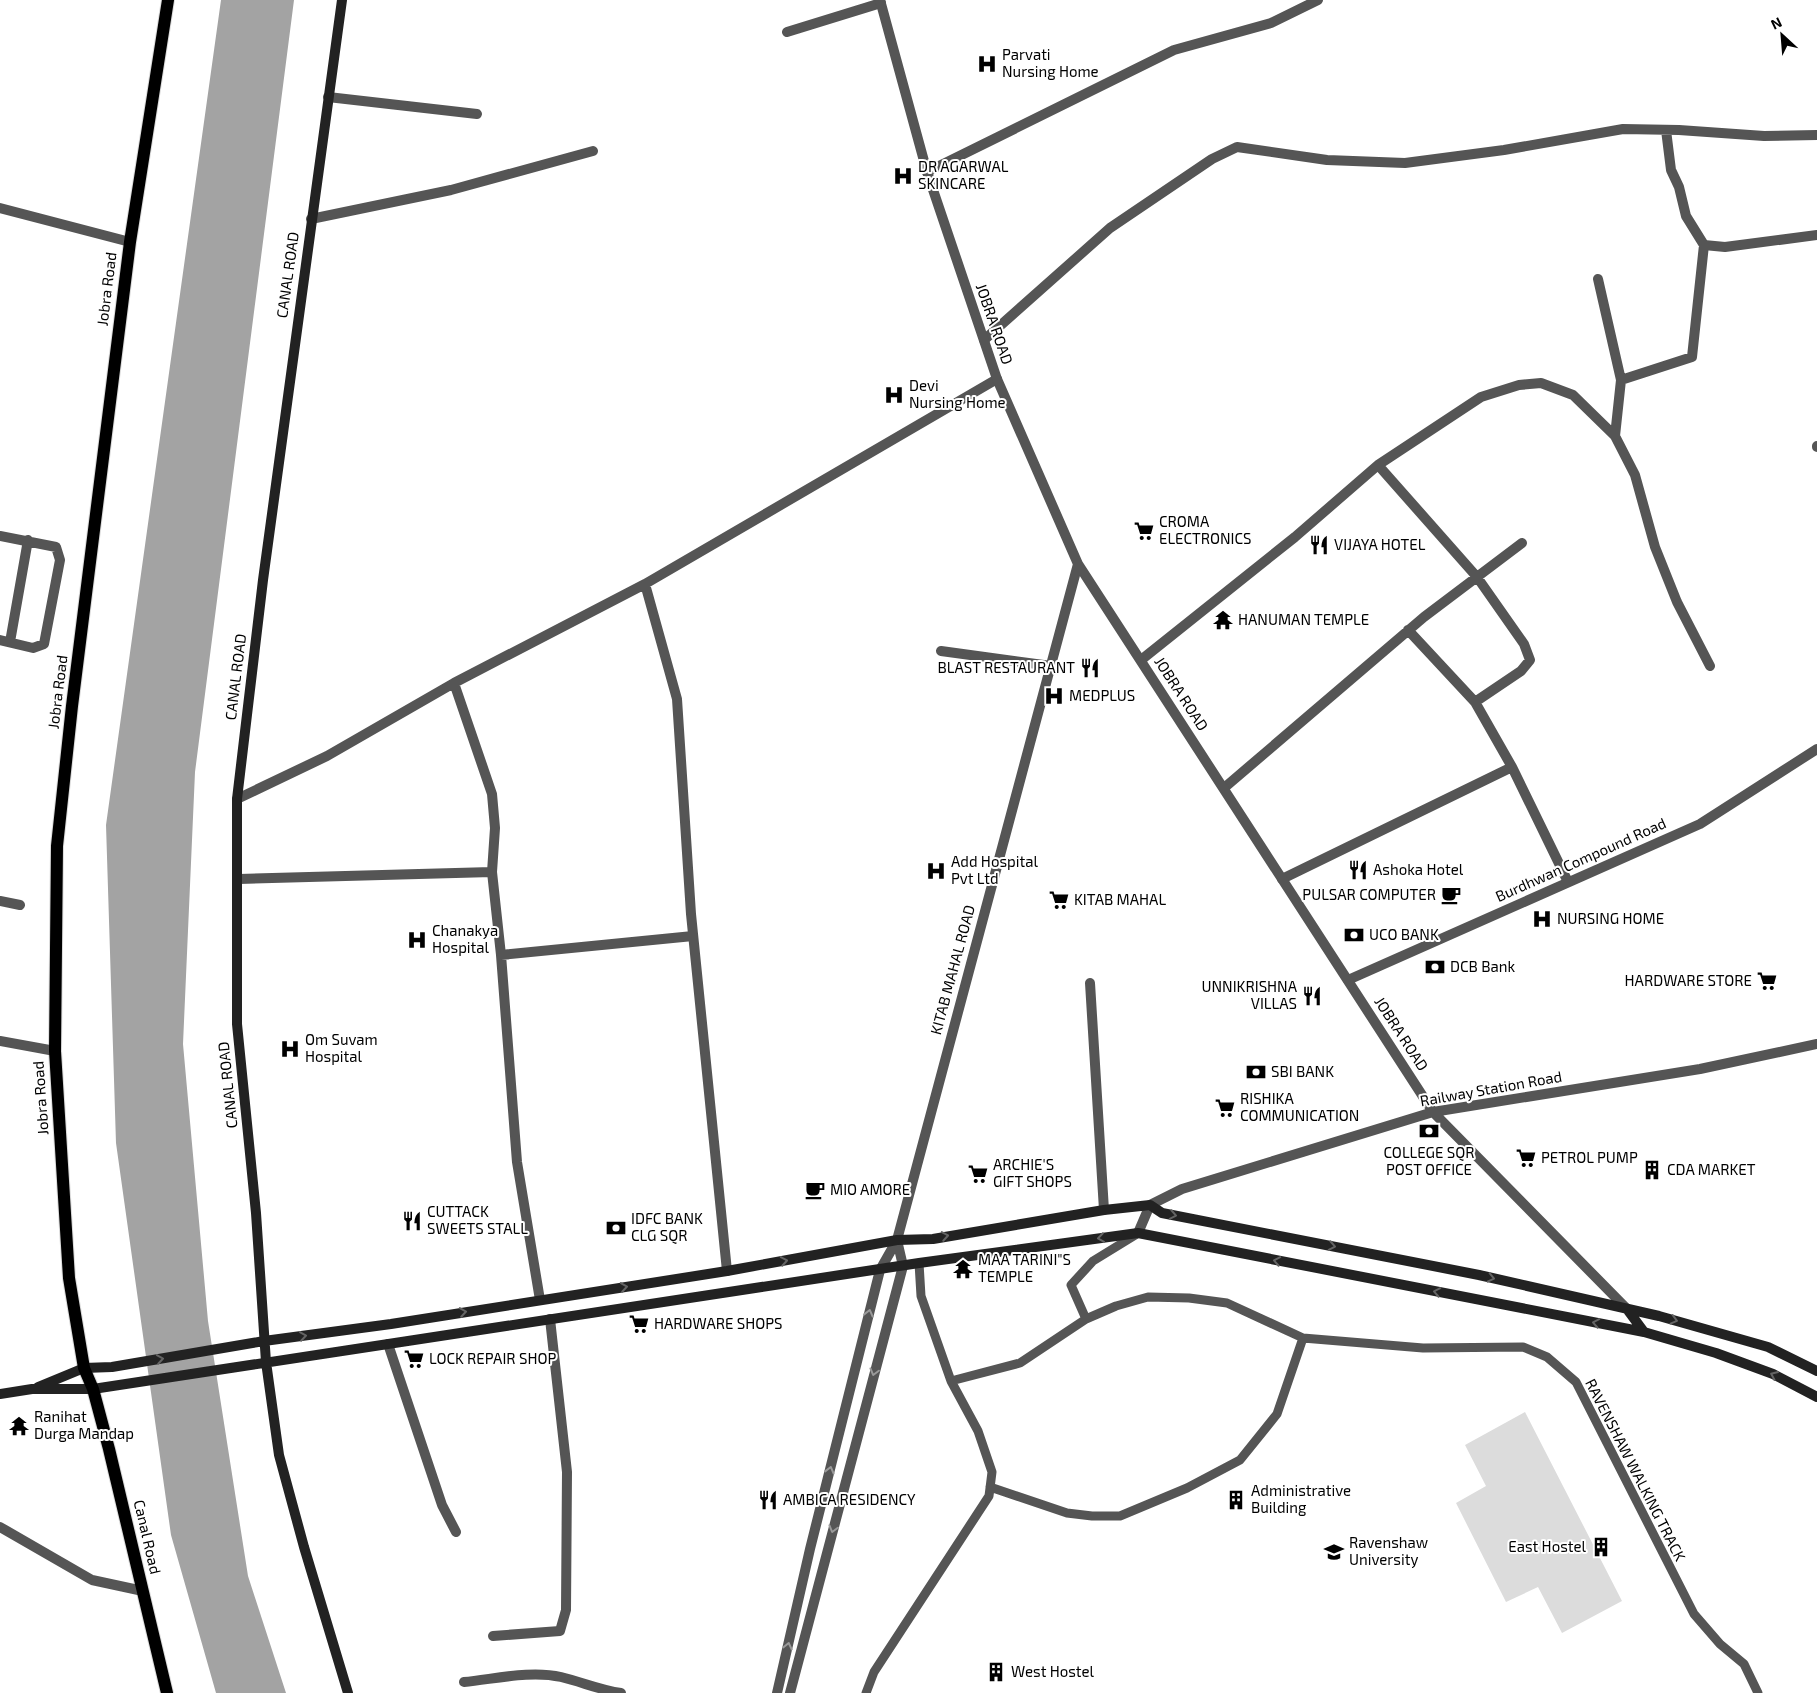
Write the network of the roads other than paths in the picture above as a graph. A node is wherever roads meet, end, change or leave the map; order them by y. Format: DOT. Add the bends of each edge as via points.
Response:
graph roads {
  1 [pos="168,0"];
  2 [pos="342,0"];
  3 [pos="1318,0"];
  4 [pos="880,2"];
  5 [pos="787,32"];
  6 [pos="328,97"];
  7 [pos="478,114"];
  8 [pos="1666,130"];
  9 [pos="1817,136"];
  10 [pos="593,151"];
  11 [pos="926,172"];
  12 [pos="0,208"];
  13 [pos="311,219"];
  14 [pos="1817,234"];
  15 [pos="130,242"];
  16 [pos="1704,245"];
  17 [pos="1598,279"];
  18 [pos="984,340"];
  19 [pos="997,379"];
  20 [pos="1621,380"];
  21 [pos="1615,436"];
  22 [pos="1378,465"];
  23 [pos="0,536"];
  24 [pos="28,540"];
  25 [pos="1522,543"];
  26 [pos="1078,564"];
  27 [pos="1477,577"];
  28 [pos="645,584"];
  29 [pos="1408,630"];
  30 [pos="5,641"];
  31 [pos="940,650"];
  32 [pos="1140,660"];
  33 [pos="1051,666"];
  34 [pos="1710,666"];
  35 [pos="454,683"];
  36 [pos="1475,702"];
  37 [pos="1817,749"];
  38 [pos="1512,767"];
  39 [pos="1224,788"];
  40 [pos="237,799"];
  41 [pos="492,872"];
  42 [pos="239,879"];
  43 [pos="1282,879"];
  44 [pos="1568,882"];
  45 [pos="0,901"];
  46 [pos="20,905"];
  47 [pos="693,936"];
  48 [pos="501,955"];
  49 [pos="1348,980"];
  50 [pos="1090,983"];
  51 [pos="0,1041"];
  52 [pos="1817,1044"];
  53 [pos="54,1051"];
  54 [pos="1433,1112"];
  55 [pos="1150,1205"];
  56 [pos="1104,1210"];
  57 [pos="1138,1233"];
  58 [pos="897,1240"];
  59 [pos="919,1263"];
  60 [pos="903,1266"];
  61 [pos="880,1270"];
  62 [pos="727,1271"];
  63 [pos="540,1300"];
  64 [pos="1627,1308"];
  65 [pos="1086,1319"];
  66 [pos="550,1320"];
  67 [pos="1644,1332"];
  68 [pos="1303,1338"];
  69 [pos="259,1342"];
  70 [pos="388,1344"];
  71 [pos="266,1362"];
  72 [pos="84,1368"];
  73 [pos="1817,1371"];
  74 [pos="951,1382"];
  75 [pos="32,1389"];
  76 [pos="93,1389"];
  77 [pos="0,1394"];
  78 [pos="1817,1397"];
  79 [pos="990,1487"];
  80 [pos="0,1528"];
  81 [pos="456,1532"];
  82 [pos="142,1591"];
  83 [pos="493,1636"];
  84 [pos="464,1682"];
  85 [pos="167,1693"];
  86 [pos="348,1693"];
  87 [pos="621,1693"];
  88 [pos="777,1693"];
  89 [pos="790,1693"];
  90 [pos="866,1693"];
  91 [pos="1758,1693"];
  1 -- 15 [label="main road, Jobra Road"];
  2 -- 6 [label="main road, CANAL ROAD"];
  3 -- 11 [label="street" via="1271,23 1174,50"];
  4 -- 5 [label="street"];
  4 -- 11 [label="street, JOBRA ROAD"];
  6 -- 7 [label="street"];
  6 -- 13 [label="main road, CANAL ROAD"];
  8 -- 9 [label="street"];
  8 -- 16 [label="street" via="1671,170 1686,216"];
  8 -- 18 [label="street" via="1623,129 1504,150 1405,162 1327,160 1237,147 1212,159 1110,228"];
  10 -- 13 [label="street" via="451,190"];
  11 -- 18 [label="street, JOBRA ROAD"];
  12 -- 15 [label="street"];
  13 -- 40 [label="main road, CANAL ROAD"];
  14 -- 16 [label="street" via="1725,248"];
  15 -- 53 [label="main road, Jobra Road" via="57,846"];
  16 -- 20 [label="street" via="1692,357"];
  17 -- 20 [label="street"];
  18 -- 19 [label="street, JOBRA ROAD"];
  19 -- 26 [label="street, JOBRA ROAD"];
  19 -- 28 [label="street"];
  20 -- 21 [label="street"];
  21 -- 22 [label="street" via="1573,395 1541,383 1519,385 1480,397"];
  21 -- 34 [label="street" via="1635,475 1655,547 1677,602"];
  22 -- 27 [label="street"];
  22 -- 32 [label="street" via="1295,537"];
  23 -- 24 [label="street"];
  24 -- 30 [label="street"];
  24 -- 30 [label="street" via="56,547 60,560 44,644 33,648"];
  25 -- 27 [label="street"];
  26 -- 32 [label="street, JOBRA ROAD"];
  26 -- 33 [label="street, KITAB MAHAL ROAD"];
  27 -- 29 [label="street"];
  27 -- 36 [label="street" via="1524,644 1530,660 1520,671"];
  28 -- 35 [label="street"];
  28 -- 47 [label="street" via="677,699"];
  29 -- 36 [label="street"];
  29 -- 39 [label="street"];
  31 -- 33 [label="street"];
  32 -- 39 [label="street, JOBRA ROAD"];
  33 -- 58 [label="street, KITAB MAHAL ROAD"];
  35 -- 40 [label="street" via="327,756"];
  35 -- 41 [label="street" via="492,794 495,828"];
  36 -- 38 [label="street"];
  37 -- 44 [label="street, Burdhwan Compound Road" via="1700,824"];
  38 -- 43 [label="street"];
  38 -- 44 [label="street"];
  39 -- 43 [label="street, JOBRA ROAD"];
  40 -- 42 [label="main road, CANAL ROAD"];
  41 -- 42 [label="street"];
  41 -- 48 [label="street"];
  42 -- 69 [label="main road, CANAL ROAD" via="237,1024 256,1213"];
  43 -- 49 [label="street, JOBRA ROAD"];
  44 -- 49 [label="street, Burdhwan Compound Road"];
  45 -- 46 [label="street"];
  47 -- 48 [label="street"];
  47 -- 62 [label="street"];
  48 -- 63 [label="street" via="517,1162"];
  49 -- 54 [label="street, JOBRA ROAD"];
  50 -- 56 [label="street"];
  51 -- 53 [label="street"];
  52 -- 54 [label="street, Railway Station Road" via="1700,1069"];
  53 -- 72 [label="main road, Jobra Road" via="69,1278"];
  54 -- 55 [label="street, Railway Station Road" via="1182,1189"];
  54 -- 64 [label="street, JOBRA ROAD"];
  55 -- 56 [label="main road"];
  55 -- 57 [label="street"];
  55 -- 64 [label="main road, one-way" via="1162,1213 1478,1275"];
  58 -- 56 [label="main road, one-way" via="933,1238"];
  57 -- 59 [label="main road, one-way"];
  57 -- 65 [label="lane" via="1093,1261 1070,1285"];
  67 -- 57 [label="main road, one-way"];
  58 -- 60 [label="street"];
  58 -- 61 [label="street"];
  62 -- 58 [label="main road, one-way"];
  59 -- 60 [label="main road"];
  59 -- 74 [label="lane" via="921,1296"];
  60 -- 61 [label="main road"];
  60 -- 89 [label="street, one-way"];
  61 -- 66 [label="main road"];
  88 -- 61 [label="street, one-way"];
  63 -- 62 [label="main road, one-way"];
  69 -- 63 [label="main road, one-way"];
  64 -- 67 [label="main road"];
  64 -- 73 [label="main road, one-way" via="1768,1347"];
  65 -- 68 [label="lane, RAVENSHAW WALKING TRACK" via="1148,1297 1189,1298 1226,1303"];
  65 -- 74 [label="lane, RAVENSHAW WALKING TRACK" via="1020,1363"];
  66 -- 70 [label="main road"];
  66 -- 83 [label="street" via="566,1472 566,1610 560,1631"];
  78 -- 67 [label="main road, one-way" via="1773,1374"];
  68 -- 79 [label="lane" via="1277,1414 1240,1460 1188,1488 1120,1516 1092,1516 1066,1513"];
  68 -- 91 [label="lane, RAVENSHAW WALKING TRACK" via="1423,1348 1523,1347 1547,1357 1576,1382 1694,1614 1720,1644 1744,1664"];
  69 -- 71 [label="main road, CANAL ROAD"];
  72 -- 69 [label="main road, one-way" via="112,1367"];
  70 -- 71 [label="main road"];
  70 -- 81 [label="street" via="442,1505"];
  71 -- 76 [label="main road"];
  71 -- 86 [label="main road, CANAL ROAD" via="279,1455"];
  72 -- 75 [label="main road"];
  72 -- 76 [label="main road, Jobra Road"];
  74 -- 79 [label="lane" via="978,1431 992,1472"];
  75 -- 76 [label="main road"];
  75 -- 77 [label="main road"];
  76 -- 82 [label="main road, Canal Road"];
  79 -- 90 [label="lane" via="989,1496 874,1672"];
  80 -- 82 [label="street" via="92,1580"];
  82 -- 85 [label="main road, Canal Road"];
  84 -- 87 [label="street" via="540,1675 561,1677"];
}
